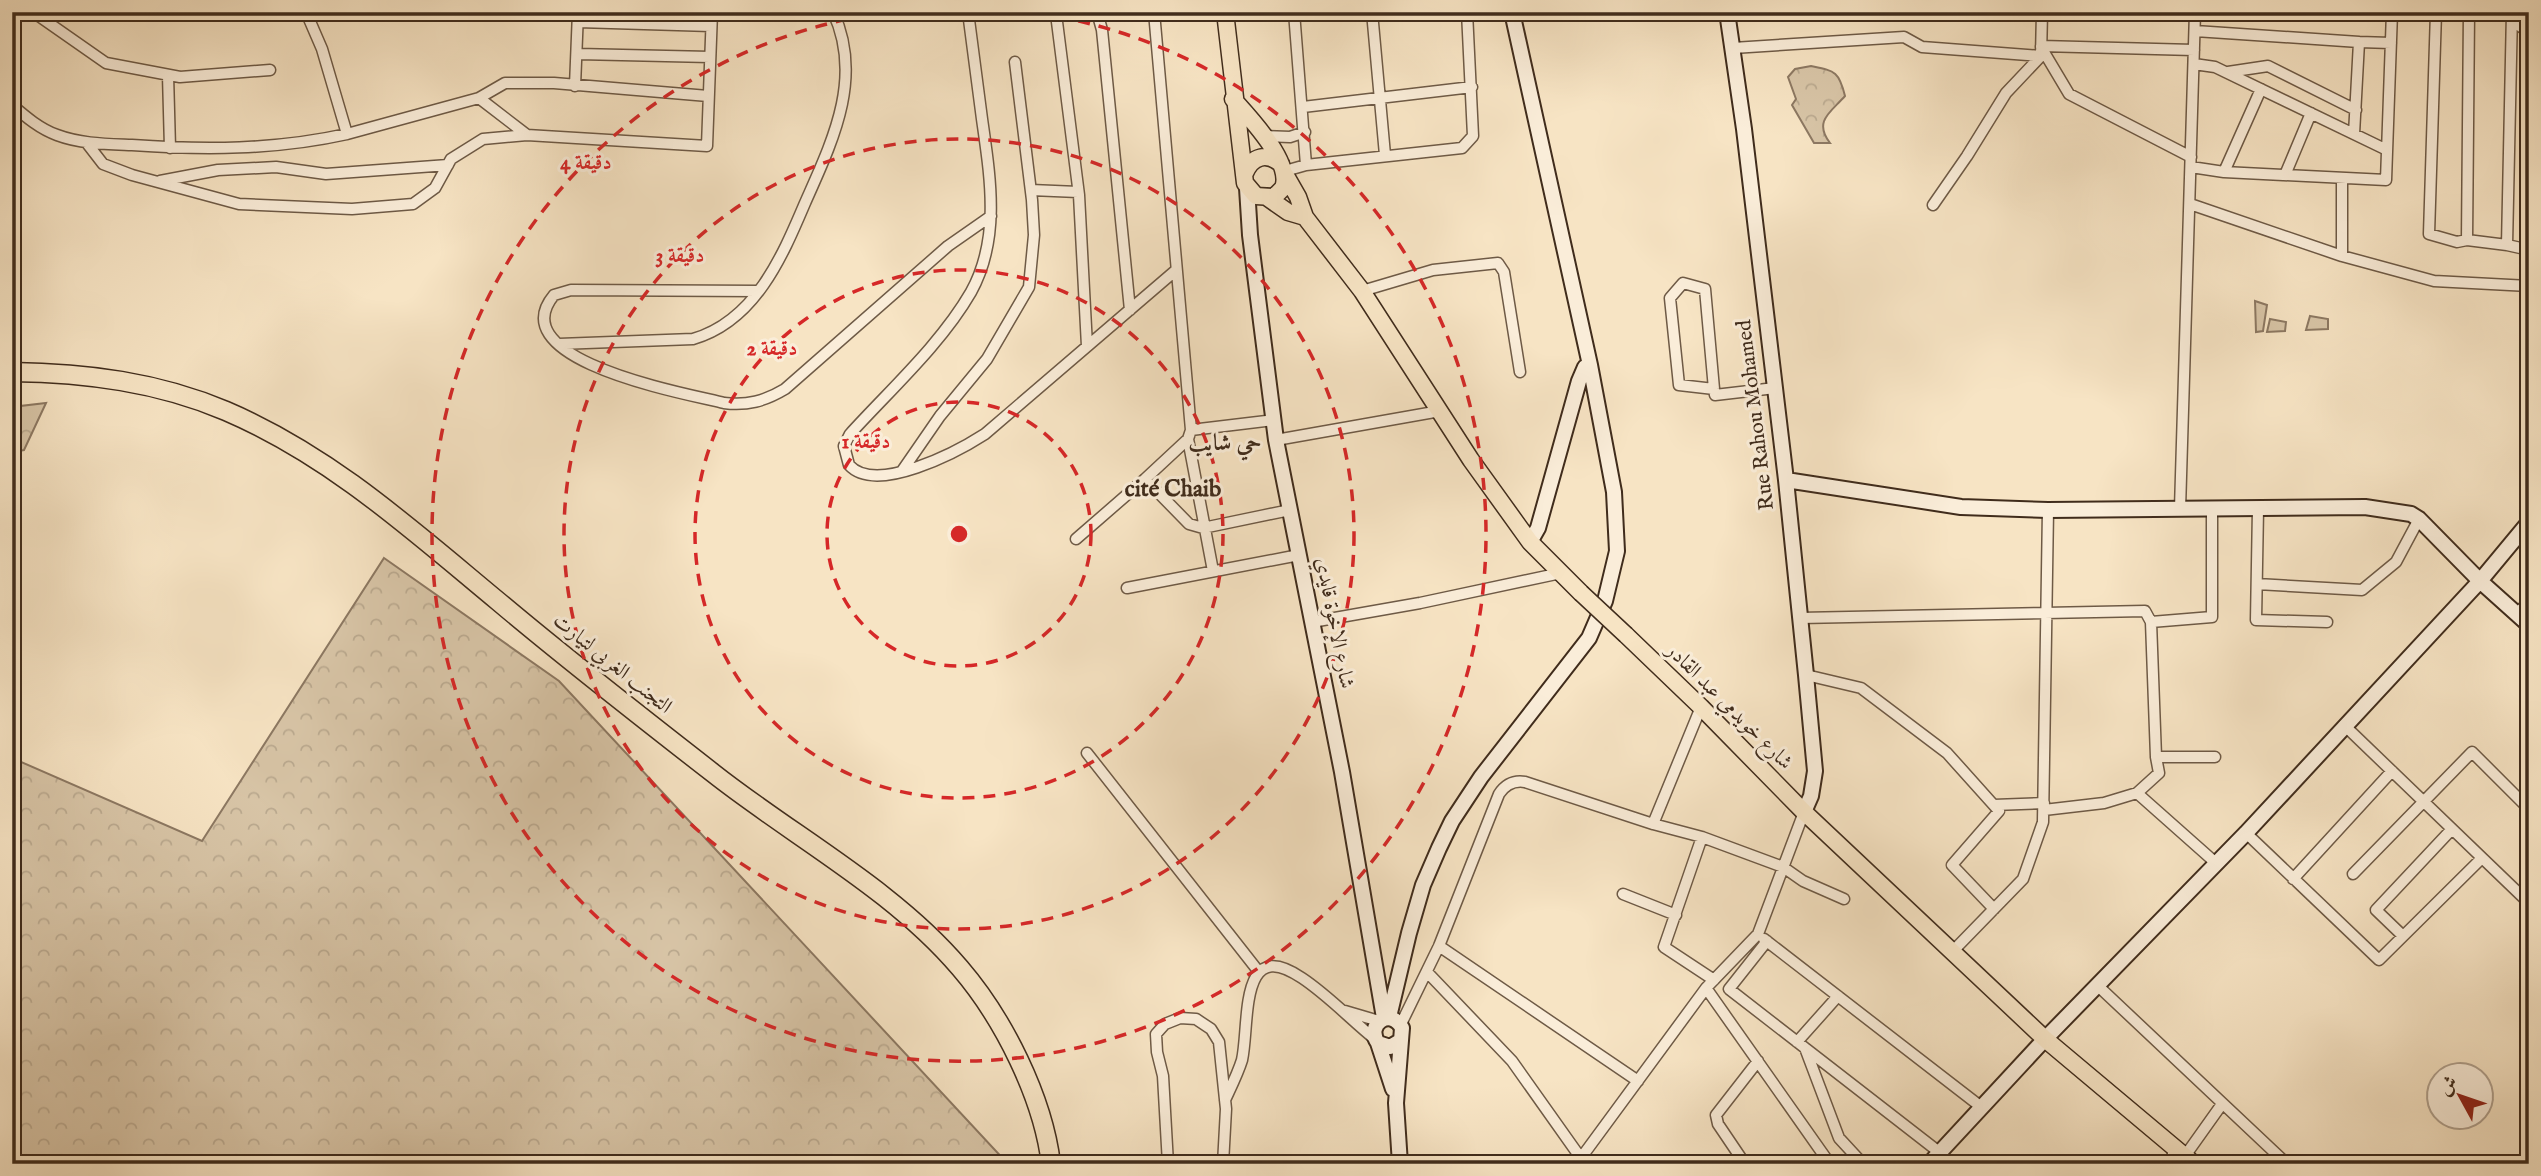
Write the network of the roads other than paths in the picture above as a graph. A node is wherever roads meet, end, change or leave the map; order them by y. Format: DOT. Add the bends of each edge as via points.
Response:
graph roads {
  1 [pos="33,12"];
  2 [pos="306,12"];
  3 [pos="712,12"];
  4 [pos="833,12"];
  5 [pos="968,12"];
  6 [pos="1097,12"];
  7 [pos="1154,12"];
  8 [pos="1224,12"];
  9 [pos="1294,12"];
  10 [pos="1372,12"];
  11 [pos="1467,12"];
  12 [pos="1512,12"];
  13 [pos="1727,12"];
  14 [pos="2042,12"];
  15 [pos="2195,12"];
  16 [pos="2392,12"];
  17 [pos="2436,12"];
  18 [pos="2469,12"];
  19 [pos="1056,14"];
  20 [pos="2512,16"];
  21 [pos="578,17"];
  22 [pos="712,26"];
  23 [pos="2195,31"];
  24 [pos="2529,32"];
  25 [pos="2359,43"];
  26 [pos="2390,43"];
  27 [pos="1733,48"];
  28 [pos="2194,50"];
  29 [pos="2041,51"];
  30 [pos="578,54"];
  31 [pos="710,57"];
  32 [pos="1015,62"];
  33 [pos="2194,64"];
  34 [pos="270,71"];
  35 [pos="2226,72"];
  36 [pos="168,75"];
  37 [pos="575,86"];
  38 [pos="1472,88"];
  39 [pos="2261,89"];
  40 [pos="708,96"];
  41 [pos="479,98"];
  42 [pos="1233,99"];
  43 [pos="1380,99"];
  44 [pos="12,106"];
  45 [pos="1303,107"];
  46 [pos="2356,110"];
  47 [pos="2311,113"];
  48 [pos="1305,132"];
  49 [pos="346,134"];
  50 [pos="2354,134"];
  51 [pos="527,135"];
  52 [pos="86,142"];
  53 [pos="1265,147"];
  54 [pos="170,148"];
  55 [pos="2387,150"];
  56 [pos="1385,155"];
  57 [pos="2191,162"];
  58 [pos="448,165"];
  59 [pos="1306,165"];
  60 [pos="1284,170"];
  61 [pos="2224,172"];
  62 [pos="2285,175"];
  63 [pos="2342,178"];
  64 [pos="1246,181"];
  65 [pos="157,182"];
  66 [pos="1031,190"];
  67 [pos="1078,192"];
  68 [pos="1264,198"];
  69 [pos="2190,204"];
  70 [pos="1933,205"];
  71 [pos="991,216"];
  72 [pos="1305,217"];
  73 [pos="1250,235"];
  74 [pos="2468,240"];
  75 [pos="2507,245"];
  76 [pos="2527,246"];
  77 [pos="2342,256"];
  78 [pos="1175,271"];
  79 [pos="2529,280"];
  80 [pos="2529,286"];
  81 [pos="759,291"];
  82 [pos="1362,291"];
  83 [pos="1130,310"];
  84 [pos="559,344"];
  85 [pos="1087,346"];
  86 [pos="1590,365"];
  87 [pos="12,372"];
  88 [pos="1520,372"];
  89 [pos="1774,388"];
  90 [pos="1714,389"];
  91 [pos="1440,411"];
  92 [pos="1274,420"];
  93 [pos="1189,434"];
  94 [pos="1276,440"];
  95 [pos="902,471"];
  96 [pos="1145,479"];
  97 [pos="1786,480"];
  98 [pos="2180,509"];
  99 [pos="2212,509"];
  100 [pos="2258,509"];
  101 [pos="1290,510"];
  102 [pos="2048,510"];
  103 [pos="2419,519"];
  104 [pos="2529,522"];
  105 [pos="1203,528"];
  106 [pos="1076,539"];
  107 [pos="1530,542"];
  108 [pos="1299,555"];
  109 [pos="1213,571"];
  110 [pos="1562,573"];
  111 [pos="2480,580"];
  112 [pos="2257,584"];
  113 [pos="1127,588"];
  114 [pos="2529,601"];
  115 [pos="2046,612"];
  116 [pos="2517,614"];
  117 [pos="1800,618"];
  118 [pos="1312,622"];
  119 [pos="2151,622"];
  120 [pos="2327,622"];
  121 [pos="2529,625"];
  122 [pos="1806,676"];
  123 [pos="1701,708"];
  124 [pos="2344,725"];
  125 [pos="1087,753"];
  126 [pos="2156,757"];
  127 [pos="2215,757"];
  128 [pos="2392,771"];
  129 [pos="2137,793"];
  130 [pos="2422,801"];
  131 [pos="1994,805"];
  132 [pos="2044,806"];
  133 [pos="2529,809"];
  134 [pos="1804,812"];
  135 [pos="1653,824"];
  136 [pos="2452,829"];
  137 [pos="2246,833"];
  138 [pos="1702,837"];
  139 [pos="2482,858"];
  140 [pos="2217,864"];
  141 [pos="1783,867"];
  142 [pos="2353,874"];
  143 [pos="2293,879"];
  144 [pos="1623,894"];
  145 [pos="1843,899"];
  146 [pos="2527,899"];
  147 [pos="1994,909"];
  148 [pos="1675,915"];
  149 [pos="2403,936"];
  150 [pos="1762,937"];
  151 [pos="1439,946"];
  152 [pos="1953,951"];
  153 [pos="1259,972"];
  154 [pos="1427,972"];
  155 [pos="1710,984"];
  156 [pos="2096,985"];
  157 [pos="1838,996"];
  158 [pos="1341,1010"];
  159 [pos="1388,1020"];
  160 [pos="2045,1039"];
  161 [pos="1400,1041"];
  162 [pos="1377,1042"];
  163 [pos="1801,1045"];
  164 [pos="1758,1061"];
  165 [pos="1638,1081"];
  166 [pos="1225,1100"];
  167 [pos="1396,1102"];
  168 [pos="2222,1104"];
  169 [pos="1980,1106"];
  170 [pos="1939,1152"];
  171 [pos="2181,1158"];
  172 [pos="1583,1161"];
  173 [pos="1051,1164"];
  174 [pos="1168,1164"];
  175 [pos="1223,1164"];
  176 [pos="1401,1164"];
  177 [pos="1745,1164"];
  178 [pos="1830,1164"];
  179 [pos="1863,1164"];
  180 [pos="1929,1164"];
  181 [pos="2287,1164"];
  1 -- 36 [label="street" via="106,63"];
  2 -- 49 [label="street"];
  3 -- 22 [label="street"];
  4 -- 81 [label="street" via="844,49 845,76 837,131 783,253"];
  5 -- 71 [label="street"];
  6 -- 83 [label="street"];
  7 -- 78 [label="street"];
  8 -- 42 [label="main road"];
  9 -- 45 [label="street"];
  10 -- 43 [label="street"];
  11 -- 38 [label="street"];
  12 -- 86 [label="street"];
  13 -- 27 [label="street, Rue Rahou Mohamed"];
  14 -- 29 [label="street"];
  15 -- 23 [label="street"];
  16 -- 26 [label="street"];
  17 -- 74 [label="street" via="2429,234 2457,242"];
  18 -- 74 [label="street"];
  19 -- 67 [label="street"];
  20 -- 24 [label="street"];
  20 -- 75 [label="street"];
  21 -- 22 [label="street"];
  21 -- 30 [label="street"];
  22 -- 31 [label="street"];
  23 -- 25 [label="street"];
  23 -- 28 [label="street"];
  25 -- 26 [label="street"];
  25 -- 46 [label="street"];
  26 -- 55 [label="street"];
  27 -- 29 [label="street" via="1904,37 1922,47"];
  27 -- 89 [label="street, Rue Rahou Mohamed"];
  28 -- 29 [label="street"];
  28 -- 33 [label="street"];
  29 -- 57 [label="street" via="2069,94"];
  29 -- 70 [label="street" via="2006,93"];
  30 -- 31 [label="street"];
  30 -- 37 [label="street"];
  31 -- 40 [label="street"];
  32 -- 66 [label="street"];
  33 -- 35 [label="street"];
  33 -- 57 [label="street"];
  34 -- 36 [label="street"];
  35 -- 39 [label="street"];
  35 -- 46 [label="street" via="2268,66"];
  36 -- 54 [label="street"];
  37 -- 40 [label="street"];
  37 -- 41 [label="street" via="505,83"];
  38 -- 43 [label="street"];
  38 -- 56 [label="street" via="1473,136 1468,144"];
  39 -- 47 [label="street"];
  39 -- 61 [label="street"];
  40 -- 51 [label="street" via="707,146"];
  41 -- 49 [label="street"];
  41 -- 51 [label="street"];
  42 -- 53 [label="main road, شارع خويدمي عبد القادر"];
  42 -- 64 [label="main road"];
  43 -- 45 [label="street"];
  43 -- 56 [label="street"];
  44 -- 52 [label="street" via="36,125"];
  45 -- 48 [label="street"];
  46 -- 50 [label="street"];
  47 -- 50 [label="street"];
  47 -- 62 [label="street"];
  48 -- 53 [label="street"];
  48 -- 59 [label="street"];
  49 -- 54 [label="street" via="253,148"];
  50 -- 55 [label="street"];
  51 -- 58 [label="street" via="483,139"];
  52 -- 54 [label="street"];
  52 -- 65 [label="street" via="103,164"];
  53 -- 60 [label="main road, شارع خويدمي عبد القادر"];
  53 -- 64 [label="main road" via="1250,163"];
  55 -- 63 [label="street" via="2386,180"];
  56 -- 59 [label="street"];
  57 -- 61 [label="street"];
  57 -- 69 [label="street"];
  58 -- 65 [label="street" via="326,174 276,167 230,169"];
  58 -- 65 [label="street" via="435,188 413,205 352,209 239,204"];
  59 -- 60 [label="street"];
  60 -- 68 [label="main road" via="1283,188 1274,197"];
  60 -- 72 [label="main road, شارع خويدمي عبد القادر"];
  61 -- 62 [label="street"];
  62 -- 63 [label="street"];
  63 -- 77 [label="street"];
  64 -- 68 [label="main road"];
  64 -- 73 [label="street, شارع الإخوة قايدي"];
  66 -- 67 [label="street"];
  66 -- 95 [label="street" via="1030,287 987,359"];
  67 -- 85 [label="street"];
  68 -- 72 [label="main road, شارع خويدمي عبد القادر"];
  68 -- 73 [label="street, شارع الإخوة قايدي"];
  69 -- 77 [label="street"];
  69 -- 98 [label="street"];
  71 -- 84 [label="street" via="948,246 785,389 757,402 724,403 602,371"];
  71 -- 95 [label="street" via="982,269 971,291 934,341 846,440 846,459 859,473 872,476"];
  72 -- 82 [label="main road, شارع خويدمي عبد القادر"];
  73 -- 92 [label="street, شارع الإخوة قايدي"];
  74 -- 75 [label="street"];
  75 -- 76 [label="street"];
  76 -- 79 [label="street"];
  77 -- 80 [label="street" via="2434,281"];
  78 -- 83 [label="street"];
  78 -- 93 [label="street"];
  81 -- 84 [label="street" via="728,323 693,338"];
  81 -- 84 [label="street" via="563,292 554,295 544,311 546,330"];
  82 -- 88 [label="street" via="1433,270 1498,263 1504,272"];
  82 -- 91 [label="main road, شارع خويدمي عبد القادر"];
  83 -- 85 [label="street"];
  85 -- 95 [label="street" via="985,434 954,452"];
  86 -- 107 [label="street" via="1579,381 1538,528"];
  86 -- 159 [label="street" via="1614,492 1617,551 1605,601 1589,638 1452,821 1423,885"];
  87 -- 173 [label="highway, التجنب الغربي لتيارت" via="108,377 190,398 304,451 368,493 671,741 905,915 958,965 1014,1050 1043,1126"];
  89 -- 90 [label="street" via="1715,395"];
  89 -- 97 [label="street, Rue Rahou Mohamed"];
  90 -- 90 [label="street" via="1705,289 1683,283 1670,298 1679,385"];
  91 -- 94 [label="street"];
  91 -- 107 [label="main road, شارع خويدمي عبد القادر"];
  92 -- 93 [label="street"];
  92 -- 94 [label="street, شارع الإخوة قايدي"];
  93 -- 96 [label="street"];
  93 -- 105 [label="street"];
  94 -- 101 [label="street, شارع الإخوة قايدي"];
  96 -- 105 [label="street" via="1189,524"];
  96 -- 106 [label="street"];
  97 -- 102 [label="street" via="1961,507"];
  97 -- 117 [label="street, Rue Rahou Mohamed"];
  98 -- 99 [label="street"];
  98 -- 102 [label="street"];
  99 -- 100 [label="street"];
  99 -- 119 [label="street" via="2212,617"];
  100 -- 103 [label="street" via="2365,508"];
  100 -- 112 [label="street"];
  101 -- 105 [label="street"];
  101 -- 108 [label="street, شارع الإخوة قايدي"];
  102 -- 115 [label="street"];
  103 -- 111 [label="street"];
  103 -- 112 [label="street" via="2396,562 2362,590"];
  104 -- 111 [label="street"];
  105 -- 109 [label="street"];
  107 -- 110 [label="main road, شارع خويدمي عبد القادر"];
  108 -- 109 [label="street"];
  108 -- 118 [label="street, شارع الإخوة قايدي"];
  109 -- 113 [label="street"];
  110 -- 118 [label="street"];
  110 -- 123 [label="main road, شارع خويدمي عبد القادر, bridge"];
  111 -- 116 [label="street"];
  111 -- 124 [label="street"];
  112 -- 120 [label="street" via="2256,620"];
  114 -- 116 [label="street"];
  115 -- 117 [label="street"];
  115 -- 119 [label="street" via="2145,611"];
  115 -- 132 [label="street"];
  116 -- 121 [label="street"];
  117 -- 122 [label="street, Rue Rahou Mohamed"];
  118 -- 159 [label="street, شارع الإخوة قايدي"];
  119 -- 126 [label="street"];
  122 -- 131 [label="street" via="1861,688 1947,753"];
  122 -- 134 [label="street, Rue Rahou Mohamed" via="1815,771"];
  123 -- 134 [label="main road, شارع خويدمي عبد القادر"];
  123 -- 135 [label="street"];
  124 -- 128 [label="street"];
  124 -- 137 [label="street"];
  125 -- 153 [label="street"];
  126 -- 127 [label="street"];
  126 -- 129 [label="street" via="2159,773"];
  128 -- 130 [label="street"];
  128 -- 143 [label="street"];
  129 -- 132 [label="street" via="2105,803"];
  129 -- 140 [label="street"];
  130 -- 133 [label="street" via="2472,752"];
  130 -- 136 [label="street"];
  130 -- 142 [label="street"];
  131 -- 132 [label="street"];
  131 -- 147 [label="street" via="1999,811 1952,866"];
  132 -- 147 [label="street" via="2023,879"];
  134 -- 141 [label="street"];
  134 -- 152 [label="main road, شارع خويدمي عبد القادر"];
  135 -- 138 [label="street"];
  135 -- 151 [label="street" via="1525,782 1510,783 1499,794"];
  136 -- 139 [label="street"];
  136 -- 149 [label="street" via="2376,910"];
  137 -- 140 [label="street"];
  137 -- 143 [label="street"];
  138 -- 141 [label="street"];
  138 -- 148 [label="street"];
  139 -- 146 [label="street"];
  139 -- 149 [label="street"];
  140 -- 156 [label="street"];
  141 -- 145 [label="street"];
  141 -- 150 [label="street"];
  143 -- 149 [label="street" via="2379,960"];
  144 -- 148 [label="street"];
  147 -- 152 [label="street"];
  148 -- 155 [label="street" via="1664,947"];
  150 -- 155 [label="street"];
  150 -- 157 [label="street"];
  150 -- 163 [label="street" via="1729,989"];
  151 -- 154 [label="street"];
  151 -- 165 [label="street"];
  152 -- 160 [label="main road, شارع خويدمي عبد القادر"];
  153 -- 158 [label="street" via="1278,965 1286,968"];
  153 -- 166 [label="street" via="1250,991 1241,1061"];
  154 -- 159 [label="street"];
  154 -- 172 [label="street" via="1512,1061"];
  155 -- 164 [label="street"];
  155 -- 165 [label="street"];
  156 -- 160 [label="street"];
  156 -- 168 [label="street"];
  157 -- 163 [label="street"];
  157 -- 169 [label="street"];
  158 -- 159 [label="street"];
  158 -- 162 [label="street"];
  159 -- 161 [label="street" via="1403,1032"];
  159 -- 162 [label="street" via="1374,1030"];
  160 -- 169 [label="street"];
  160 -- 171 [label="main road, شارع خويدمي عبد القادر"];
  161 -- 162 [label="street" via="1390,1047"];
  161 -- 167 [label="street"];
  162 -- 167 [label="street"];
  163 -- 170 [label="street"];
  163 -- 179 [label="street" via="1839,1138"];
  164 -- 177 [label="street" via="1716,1115"];
  164 -- 178 [label="street"];
  165 -- 172 [label="street"];
  166 -- 174 [label="street" via="1219,1042 1210,1029 1196,1019 1180,1018 1165,1024 1156,1034"];
  166 -- 175 [label="street"];
  167 -- 176 [label="street"];
  168 -- 171 [label="street"];
  168 -- 181 [label="street"];
  169 -- 170 [label="street"];
  170 -- 180 [label="street"];
}
